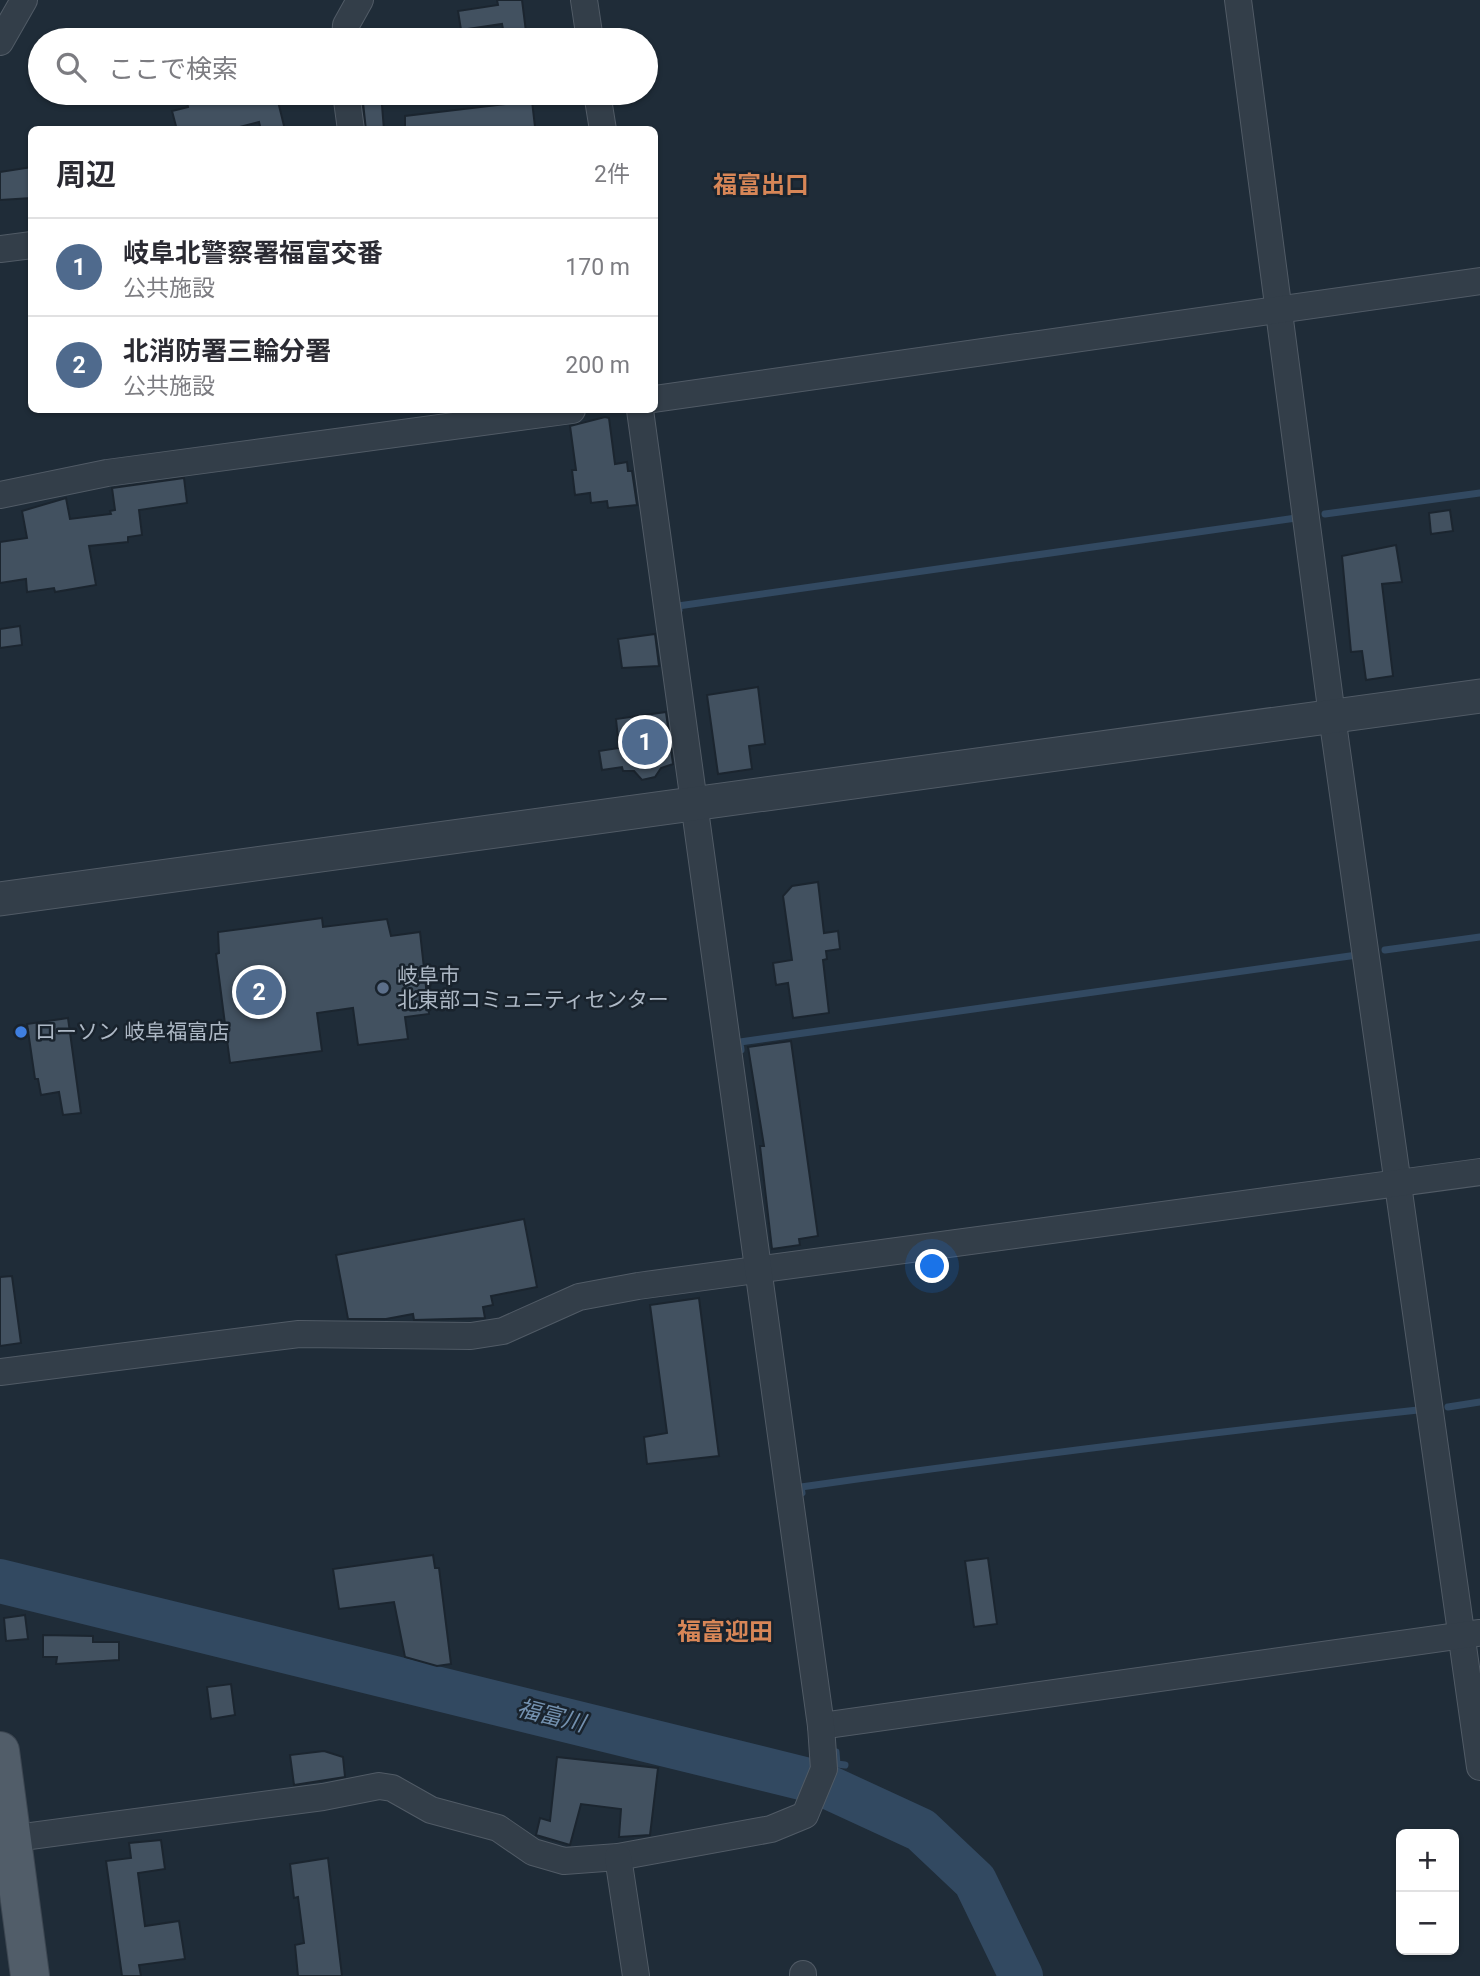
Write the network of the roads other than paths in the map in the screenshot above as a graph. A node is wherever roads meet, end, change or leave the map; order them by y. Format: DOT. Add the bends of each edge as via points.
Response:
graph roads {
  1 [pos="24,0"];
  2 [pos="360,0"];
  3 [pos="584,0"];
  4 [pos="1238,0"];
  5 [pos="346,28"];
  6 [pos="588,28"];
  7 [pos="0,43"];
  8 [pos="348,105"];
  9 [pos="599,105"];
  10 [pos="350,126"];
  11 [pos="602,126"];
  12 [pos="28,246"];
  13 [pos="0,249"];
  14 [pos="1480,281"];
  15 [pos="1278,309"];
  16 [pos="658,398"];
  17 [pos="522,413"];
  18 [pos="640,413"];
  19 [pos="390,421"];
  20 [pos="0,495"];
  21 [pos="1480,696"];
  22 [pos="1332,716"];
  23 [pos="695,804"];
  24 [pos="0,900"];
  25 [pos="1480,1172"];
  26 [pos="1397,1183"];
  27 [pos="766,1268"];
  28 [pos="0,1372"];
  29 [pos="1471,1634"];
  30 [pos="828,1725"];
  31 [pos="0,1751"];
  32 [pos="1480,1767"];
  33 [pos="6,1839"];
  34 [pos="618,1857"];
  35 [pos="30,1976"];
  36 [pos="636,1976"];
  1 -- 7 [label="street"];
  2 -- 5 [label="street"];
  3 -- 6 [label="street"];
  4 -- 15 [label="street"];
  8 -- 10 [label="street"];
  9 -- 11 [label="street"];
  12 -- 13 [label="street"];
  14 -- 15 [label="street"];
  15 -- 16 [label="street"];
  15 -- 22 [label="street"];
  17 -- 19 [label="street"];
  18 -- 23 [label="street"];
  19 -- 20 [label="street"];
  21 -- 22 [label="street"];
  22 -- 23 [label="street"];
  22 -- 26 [label="street"];
  23 -- 24 [label="street"];
  23 -- 27 [label="street"];
  25 -- 26 [label="street"];
  26 -- 27 [label="street"];
  26 -- 29 [label="street"];
  27 -- 28 [label="street" via="579,1297 503,1331 471,1335 299,1334"];
  27 -- 30 [label="street"];
  29 -- 30 [label="street"];
  29 -- 32 [label="street"];
  30 -- 34 [label="street" via="824,1769 805,1815 771,1829"];
  31 -- 33 [label="main road"];
  33 -- 34 [label="street" via="380,1786 431,1810 498,1828 533,1852 564,1861"];
  33 -- 35 [label="main road"];
  34 -- 36 [label="street"];
}
